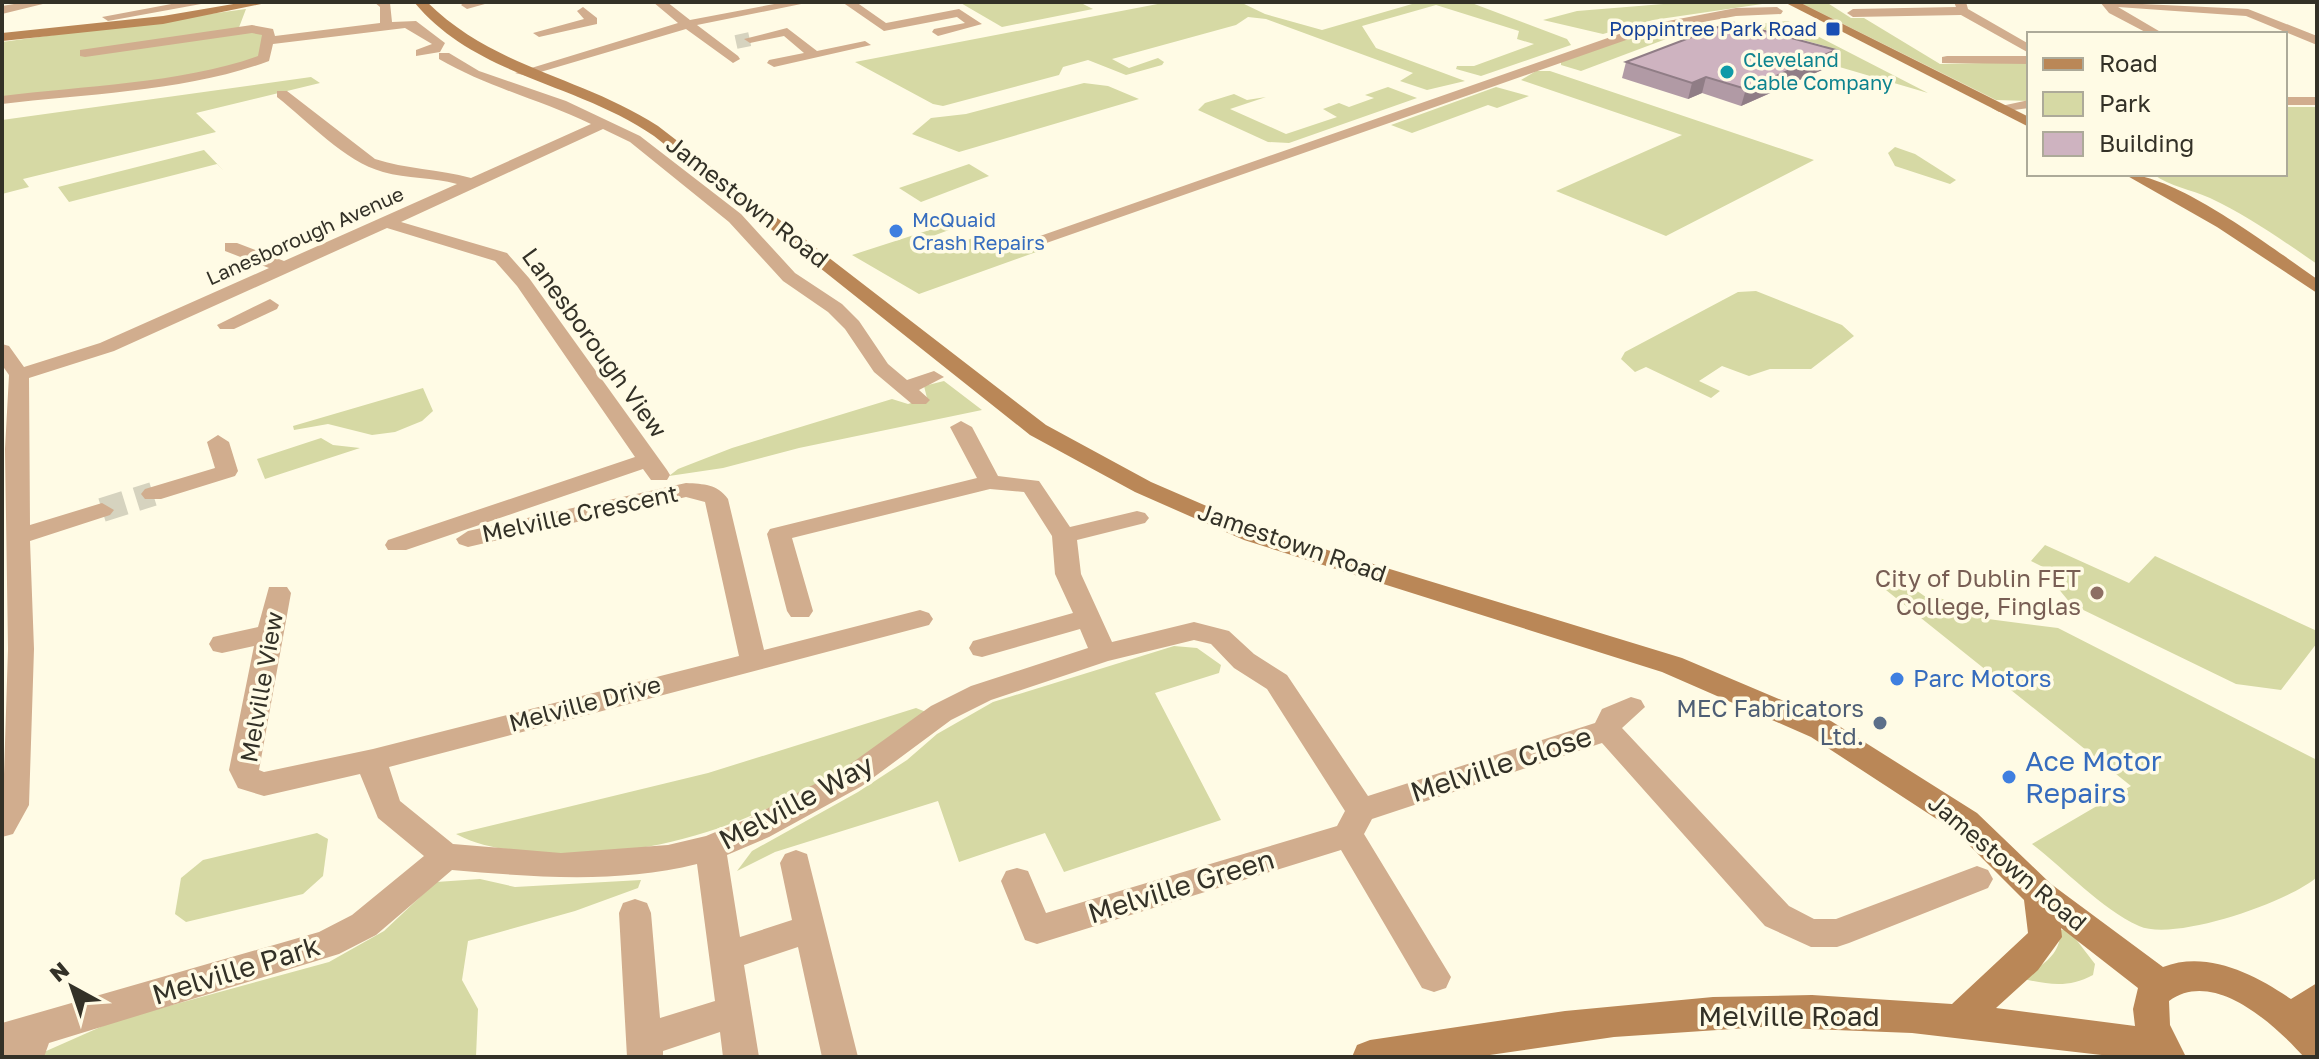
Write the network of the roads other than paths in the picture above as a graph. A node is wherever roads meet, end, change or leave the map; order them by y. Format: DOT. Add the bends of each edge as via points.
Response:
graph roads {
  1 [pos="45,2"];
  2 [pos="206,2"];
  3 [pos="265,2"];
  4 [pos="380,2"];
  5 [pos="420,2"];
  6 [pos="486,2"];
  7 [pos="659,2"];
  8 [pos="805,2"];
  9 [pos="848,2"];
  10 [pos="2109,2"];
  11 [pos="467,5"];
  12 [pos="772,5"];
  13 [pos="1796,5"];
  14 [pos="1961,7"];
  15 [pos="582,8"];
  16 [pos="2,10"];
  17 [pos="1853,13"];
  18 [pos="108,17"];
  19 [pos="685,25"];
  20 [pos="386,26"];
  21 [pos="535,28"];
  22 [pos="938,32"];
  23 [pos="2154,32"];
  24 [pos="2,37"];
  25 [pos="267,41"];
  26 [pos="2317,41"];
  27 [pos="865,45"];
  28 [pos="715,46"];
  29 [pos="2027,48"];
  30 [pos="85,53"];
  31 [pos="421,53"];
  32 [pos="814,55"];
  33 [pos="465,56"];
  34 [pos="733,59"];
  35 [pos="1947,60"];
  36 [pos="2027,60"];
  37 [pos="774,63"];
  38 [pos="522,73"];
  39 [pos="282,94"];
  40 [pos="2,100"];
  41 [pos="2287,101"];
  42 [pos="2317,101"];
  43 [pos="2027,104"];
  44 [pos="1999,108"];
  45 [pos="2027,122"];
  46 [pos="605,123"];
  47 [pos="2136,176"];
  48 [pos="471,183"];
  49 [pos="388,223"];
  50 [pos="251,238"];
  51 [pos="1029,243"];
  52 [pos="231,247"];
  53 [pos="212,255"];
  54 [pos="285,268"];
  55 [pos="2317,287"];
  56 [pos="217,300"];
  57 [pos="270,305"];
  58 [pos="249,315"];
  59 [pos="227,325"];
  60 [pos="2,350"];
  61 [pos="19,375"];
  62 [pos="934,377"];
  63 [pos="961,427"];
  64 [pos="218,442"];
  65 [pos="990,482"];
  66 [pos="153,494"];
  67 [pos="102,510"];
  68 [pos="1137,518"];
  69 [pos="20,536"];
  70 [pos="1064,536"];
  71 [pos="468,539"];
  72 [pos="397,545"];
  73 [pos="278,593"];
  74 [pos="800,611"];
  75 [pos="1086,618"];
  76 [pos="920,619"];
  77 [pos="270,634"];
  78 [pos="222,644"];
  79 [pos="982,648"];
  80 [pos="1104,653"];
  81 [pos="753,660"];
  82 [pos="1631,707"];
  83 [pos="1607,730"];
  84 [pos="373,760"];
  85 [pos="249,780"];
  86 [pos="1355,822"];
  87 [pos="2,825"];
  88 [pos="710,848"];
  89 [pos="446,856"];
  90 [pos="796,863"];
  91 [pos="1977,879"];
  92 [pos="1017,881"];
  93 [pos="2040,894"];
  94 [pos="635,913"];
  95 [pos="811,928"];
  96 [pos="728,956"];
  97 [pos="1434,977"];
  98 [pos="2160,985"];
  99 [pos="2304,1009"];
  100 [pos="734,1011"];
  101 [pos="1961,1019"];
  102 [pos="21,1042"];
  103 [pos="2317,1046"];
  104 [pos="645,1048"];
  105 [pos="2166,1051"];
  106 [pos="741,1057"];
  107 [pos="840,1057"];
  108 [pos="1370,1057"];
  1 -- 16 [label="street"];
  2 -- 18 [label="street"];
  3 -- 24 [label="street" via="163,20"];
  4 -- 20 [label="street" via="386,6"];
  5 -- 38 [label="street, Jamestown Road" via="474,48"];
  6 -- 11 [label="street"];
  7 -- 19 [label="street"];
  8 -- 12 [label="street"];
  9 -- 22 [label="street" via="884,27 959,13 976,24"];
  10 -- 23 [label="street" via="2113,10"];
  10 -- 26 [label="street" via="2248,13"];
  12 -- 19 [label="street"];
  13 -- 44 [label="street"];
  13 -- 51 [label="street" via="1681,21 1616,38"];
  14 -- 17 [label="street"];
  14 -- 29 [label="street"];
  15 -- 21 [label="street" via="593,21"];
  19 -- 28 [label="street"];
  19 -- 38 [label="street"];
  20 -- 25 [label="street"];
  20 -- 31 [label="street" via="412,24 439,43"];
  25 -- 30 [label="street" via="269,32 252,29"];
  25 -- 40 [label="street" via="264,58 245,65"];
  27 -- 32 [label="street"];
  28 -- 32 [label="street" via="787,32"];
  28 -- 34 [label="street"];
  32 -- 37 [label="street"];
  33 -- 46 [label="street" via="447,58 474,74"];
  35 -- 36 [label="street"];
  38 -- 93 [label="street, Jamestown Road" via="633,117 684,151 1038,430 1130,480 1253,535 1672,665 1821,729 1966,822"];
  39 -- 48 [label="street" via="369,162"];
  41 -- 42 [label="street"];
  43 -- 44 [label="street"];
  44 -- 45 [label="street"];
  46 -- 48 [label="street, Lanesborough Avenue"];
  46 -- 62 [label="street" via="635,139 735,218 789,277 835,308 881,368 912,394"];
  47 -- 55 [label="street" via="2223,223"];
  48 -- 49 [label="street, Lanesborough Avenue"];
  49 -- 54 [label="street, Lanesborough Avenue"];
  49 -- 72 [label="street, Lanesborough View" via="501,257 653,467"];
  50 -- 52 [label="street"];
  52 -- 53 [label="street"];
  52 -- 54 [label="street"];
  54 -- 56 [label="street, Lanesborough Avenue"];
  56 -- 58 [label="street"];
  56 -- 61 [label="street, Lanesborough Avenue" via="107,347"];
  57 -- 58 [label="street"];
  58 -- 59 [label="street"];
  60 -- 61 [label="street"];
  61 -- 69 [label="street"];
  63 -- 65 [label="street"];
  64 -- 66 [label="street" via="227,471"];
  65 -- 70 [label="street" via="1031,486"];
  65 -- 74 [label="street" via="779,534"];
  67 -- 69 [label="street"];
  68 -- 70 [label="street"];
  69 -- 87 [label="street" via="14,805"];
  70 -- 75 [label="street" via="1068,574"];
  71 -- 81 [label="street, Melville Crescent" via="582,524 686,490 706,491 716,499"];
  73 -- 77 [label="street, Melville View"];
  75 -- 79 [label="street"];
  75 -- 80 [label="street"];
  76 -- 81 [label="street, Melville Drive"];
  77 -- 78 [label="street"];
  77 -- 85 [label="street, Melville View" via="244,770"];
  80 -- 86 [label="street, Melville Way" via="1194,631 1220,637 1277,682"];
  80 -- 88 [label="street, Melville Way" via="981,693 941,713 852,778"];
  81 -- 84 [label="street, Melville Drive"];
  82 -- 83 [label="street, Melville Close" via="1612,716"];
  83 -- 86 [label="street, Melville Close"];
  83 -- 91 [label="street" via="1777,916 1811,933 1837,933"];
  84 -- 85 [label="street, Melville Drive" via="264,784"];
  84 -- 89 [label="street" via="389,809"];
  86 -- 92 [label="street, Melville Green" via="1037,930"];
  86 -- 97 [label="street, Melville Way"];
  88 -- 89 [label="street, Melville Way" via="668,858 561,866"];
  88 -- 96 [label="street"];
  89 -- 102 [label="street, Melville Park" via="364,925 327,944"];
  90 -- 95 [label="street"];
  93 -- 98 [label="street, Jamestown Road"];
  93 -- 101 [label="street" via="2045,937 2027,962"];
  94 -- 104 [label="street"];
  95 -- 96 [label="street"];
  95 -- 107 [label="street"];
  96 -- 100 [label="street"];
  98 -- 99 [label="street" via="2178,976 2222,980"];
  98 -- 105 [label="street" via="2148,1011"];
  99 -- 103 [label="street"];
  100 -- 104 [label="street"];
  100 -- 106 [label="street"];
  101 -- 105 [label="street, Melville Road"];
  101 -- 108 [label="street, Melville Road" via="1761,1011 1562,1027"];
}
